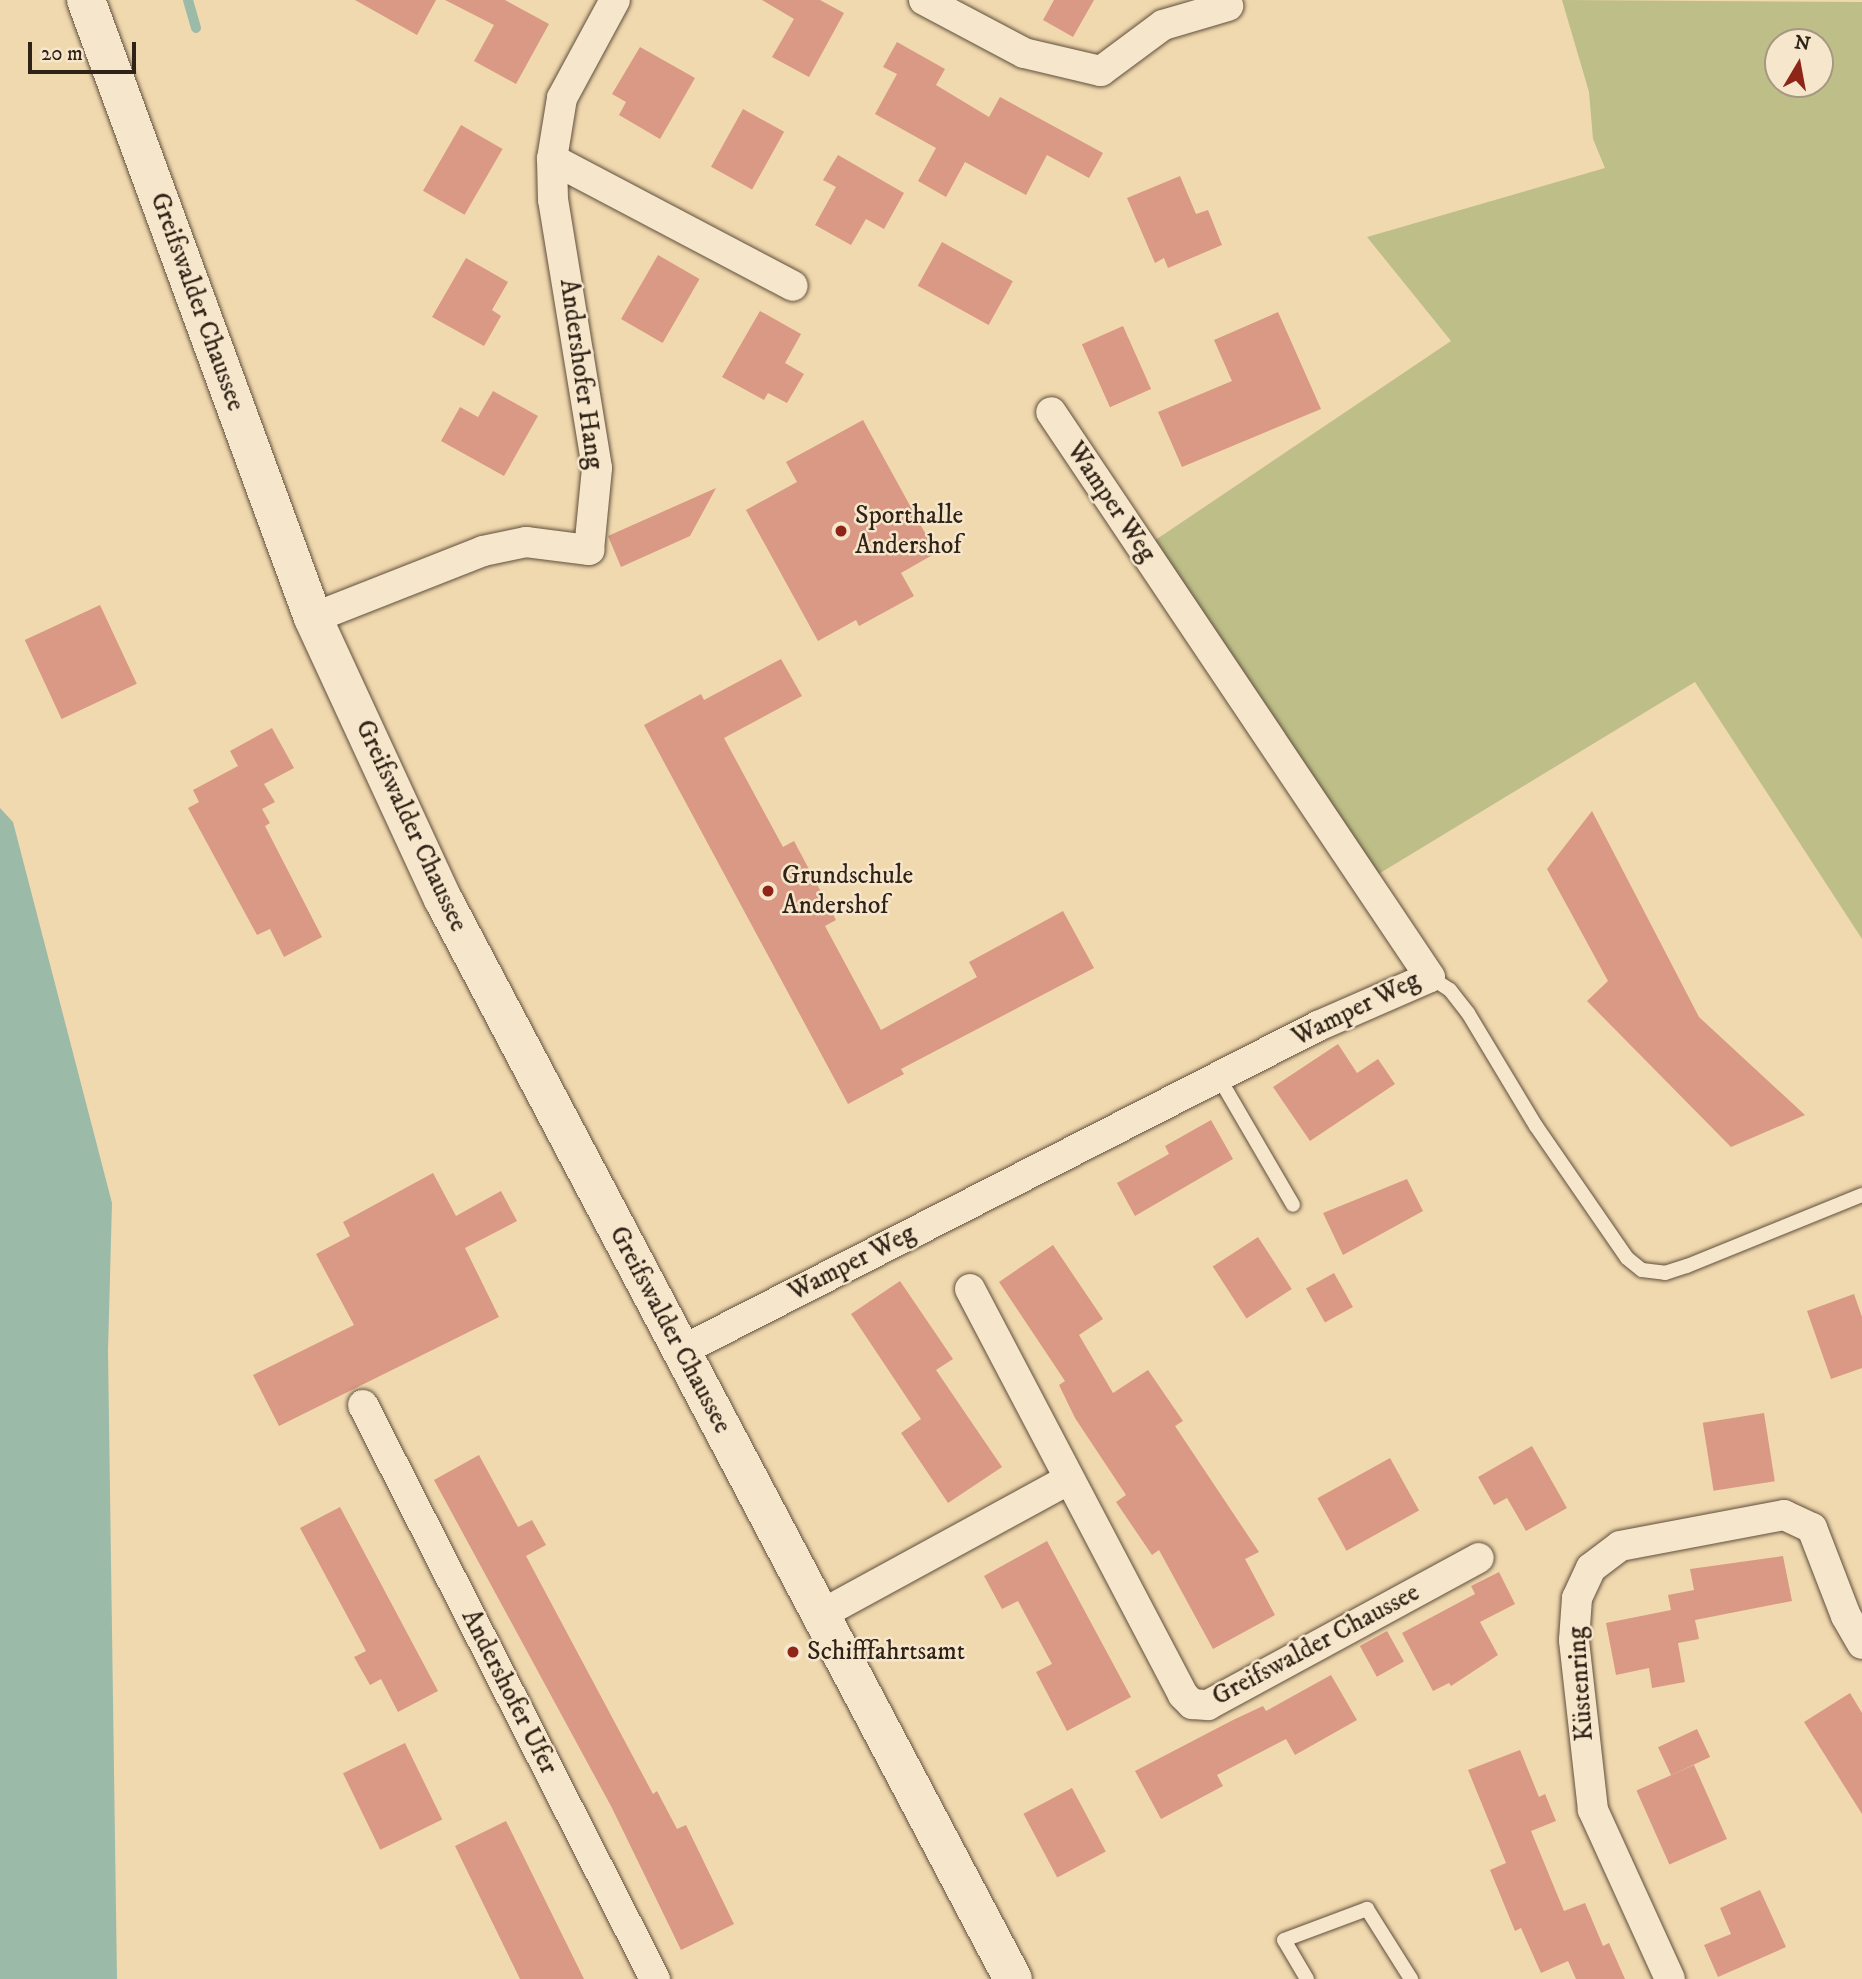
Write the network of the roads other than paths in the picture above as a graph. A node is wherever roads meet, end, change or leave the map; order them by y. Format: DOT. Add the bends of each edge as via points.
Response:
graph roads {
  1 [pos="86,0"];
  2 [pos="615,0"];
  3 [pos="924,0"];
  4 [pos="1228,6"];
  5 [pos="552,159"];
  6 [pos="793,286"];
  7 [pos="1051,412"];
  8 [pos="313,618"];
  9 [pos="1430,977"];
  10 [pos="1218,1076"];
  11 [pos="1862,1195"];
  12 [pos="1293,1205"];
  13 [pos="970,1289"];
  14 [pos="681,1351"];
  15 [pos="363,1405"];
  16 [pos="1068,1480"];
  17 [pos="1479,1558"];
  18 [pos="822,1614"];
  19 [pos="1862,1644"];
  20 [pos="655,1979"];
  21 [pos="1013,1979"];
  22 [pos="1307,1979"];
  23 [pos="1411,1979"];
  24 [pos="1670,1979"];
  1 -- 8 [label="main road, Greifswalder Chaussee"];
  2 -- 5 [label="street, Andershofer Hang" via="562,98"];
  3 -- 4 [label="street" via="1024,52 1101,71 1163,25"];
  5 -- 6 [label="street"];
  5 -- 8 [label="street, Andershofer Hang" via="554,200 597,468 589,550 526,542 482,551"];
  7 -- 9 [label="street, Wamper Weg"];
  8 -- 14 [label="main road, Greifswalder Chaussee" via="443,899"];
  9 -- 10 [label="street, Wamper Weg" via="1363,1004"];
  9 -- 11 [label="lane" via="1450,990 1468,1013 1536,1126 1627,1258 1643,1270 1665,1273 1687,1266"];
  10 -- 12 [label="lane"];
  10 -- 14 [label="street, Wamper Weg"];
  13 -- 16 [label="street, Greifswalder Chaussee"];
  14 -- 18 [label="main road, Greifswalder Chaussee"];
  15 -- 20 [label="street, Andershofer Ufer"];
  16 -- 17 [label="street, Greifswalder Chaussee" via="1183,1695 1192,1704 1208,1706"];
  16 -- 18 [label="street"];
  18 -- 21 [label="main road, Greifswalder Chaussee"];
  19 -- 24 [label="street, Küstenring" via="1846,1616 1812,1528 1784,1515 1620,1546 1591,1568 1577,1598 1574,1640 1593,1810"];
  22 -- 23 [label="lane" via="1284,1940 1367,1909"];
}
